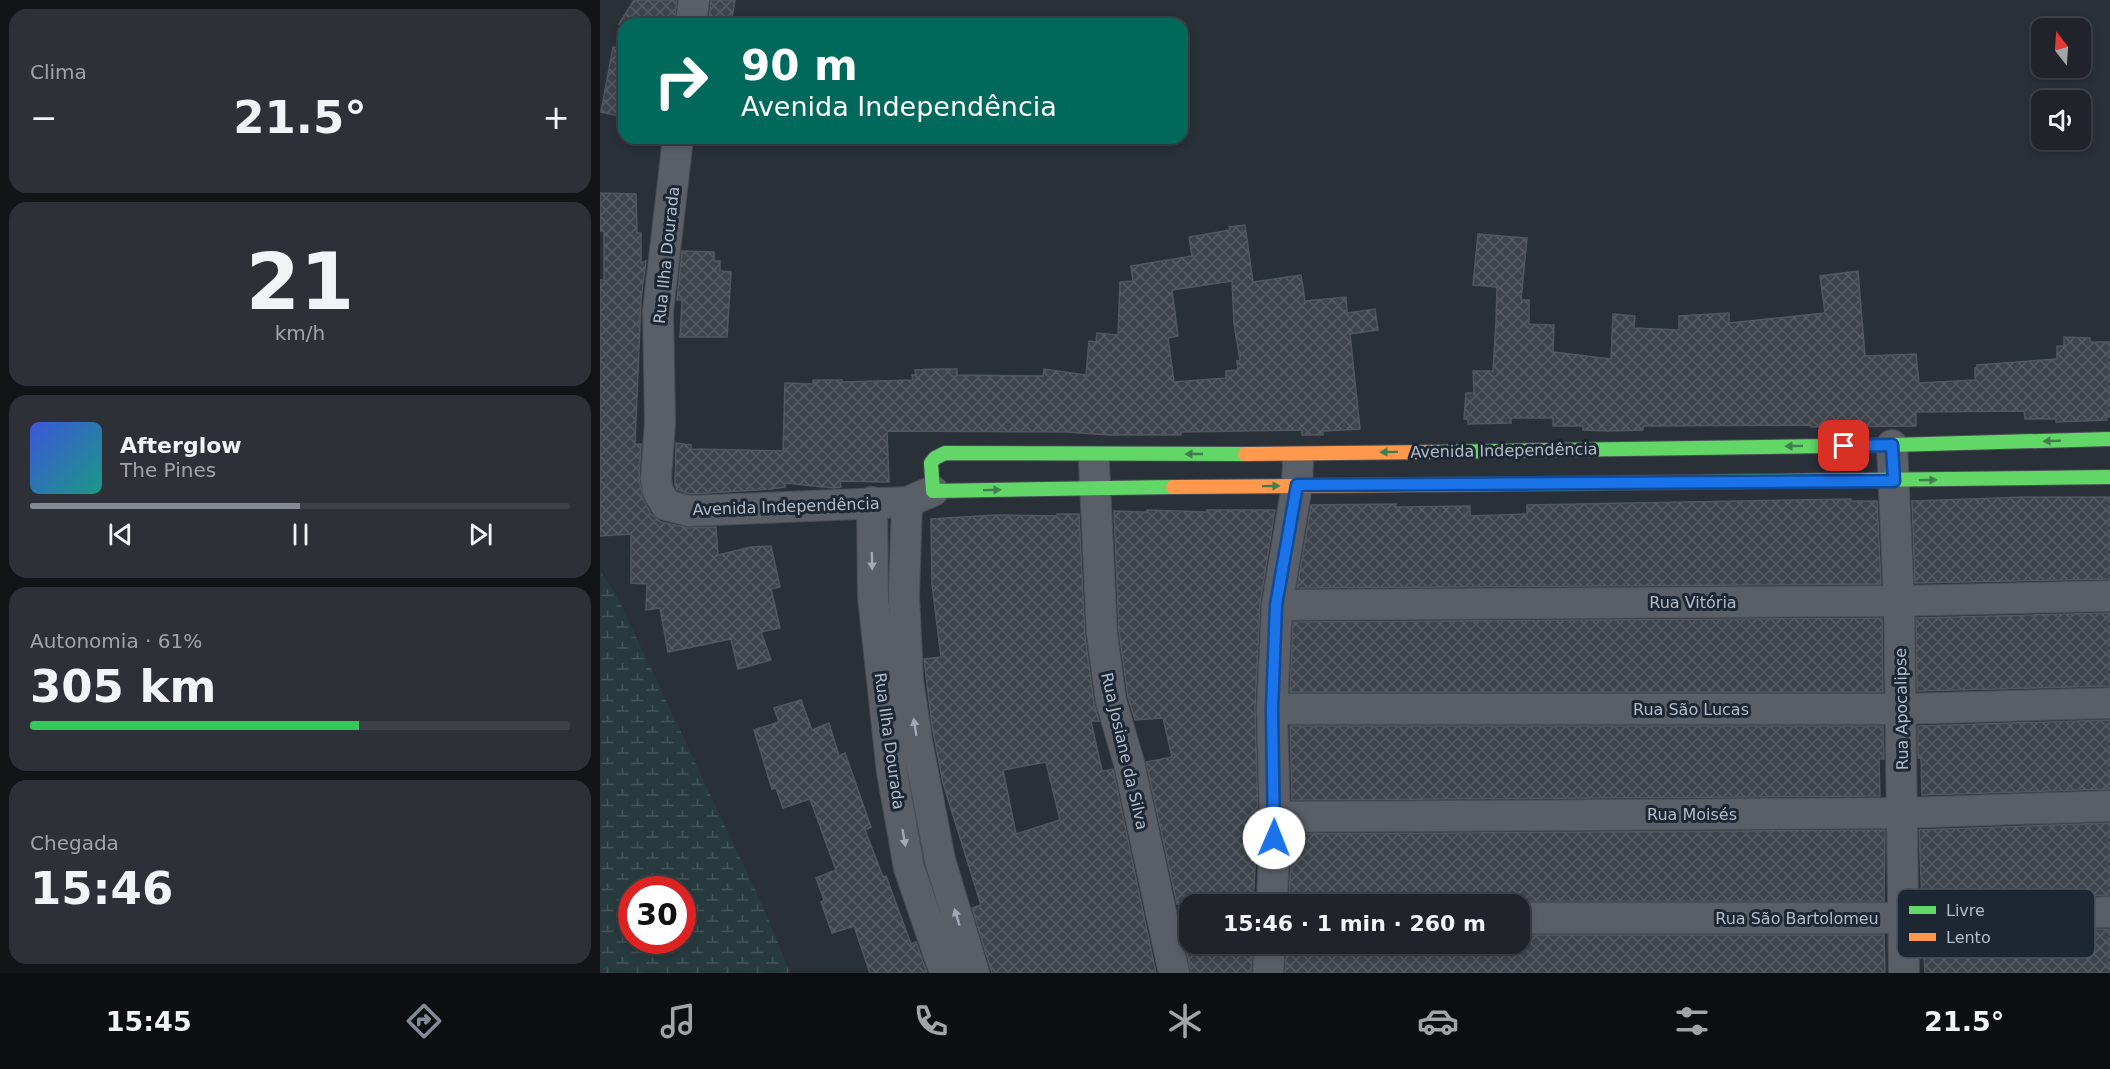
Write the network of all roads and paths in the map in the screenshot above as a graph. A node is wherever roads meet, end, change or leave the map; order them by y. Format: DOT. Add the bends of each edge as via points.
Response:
graph roads {
  1 [pos="694,0"];
  2 [pos="692,18"];
  3 [pos="677,144"];
  4 [pos="2110,439"];
  5 [pos="1892,445"];
  6 [pos="1094,454"];
  7 [pos="1298,454"];
  8 [pos="1583,467"];
  9 [pos="2110,477"];
  10 [pos="656,479"];
  11 [pos="1894,481"];
  12 [pos="1297,485"];
  13 [pos="1094,488"];
  14 [pos="920,497"];
  15 [pos="872,502"];
  16 [pos="904,595"];
  17 [pos="2110,596"];
  18 [pos="873,597"];
  19 [pos="1899,601"];
  20 [pos="1276,605"];
  21 [pos="2110,703"];
  22 [pos="1272,709"];
  23 [pos="1901,709"];
  24 [pos="2110,806"];
  25 [pos="1902,813"];
  26 [pos="1275,816"];
  27 [pos="940,860"];
  28 [pos="909,868"];
  29 [pos="1903,889"];
  30 [pos="1272,894"];
  31 [pos="2095,912"];
  32 [pos="2110,912"];
  33 [pos="1530,918"];
  34 [pos="1897,918"];
  35 [pos="1269,954"];
  36 [pos="1904,958"];
  37 [pos="945,973"];
  38 [pos="974,973"];
  39 [pos="1174,973"];
  40 [pos="1268,973"];
  41 [pos="1904,973"];
  1 -- 2 [label="street"];
  3 -- 10 [label="street, Rua Ilha Dourada" via="658,311 660,422"];
  4 -- 5 [label="main road, Avenida Independência, one-way"];
  5 -- 8 [label="main road, Avenida Independência, one-way"];
  5 -- 11 [label="street, Rua Apocalipse"];
  7 -- 6 [label="main road, Avenida Independência, one-way"];
  6 -- 13 [label="street, Rua Josiane da Silva"];
  6 -- 14 [label="main road, Avenida Independência" via="945,453 931,463"];
  8 -- 7 [label="main road, Avenida Independência, one-way"];
  7 -- 12 [label="street"];
  8 -- 11 [label="main road, Avenida Independência"];
  8 -- 12 [label="main road, Avenida Independência"];
  11 -- 9 [label="main road, Avenida Independência, one-way"];
  10 -- 15 [label="street, Avenida Independência" via="666,505 689,511"];
  11 -- 19 [label="street, Rua Apocalipse"];
  13 -- 12 [label="main road, Avenida Independência, one-way"];
  12 -- 20 [label="street"];
  14 -- 13 [label="main road, Avenida Independência, one-way"];
  13 -- 39 [label="street, Rua Josiane da Silva" via="1102,634 1111,701 1129,763"];
  14 -- 15 [label="street, Avenida Independência"];
  14 -- 16 [label="street, Rua Ilha Dourada"];
  15 -- 18 [label="street, Rua Ilha Dourada, one-way"];
  16 -- 18 [label="street"];
  27 -- 16 [label="street, Rua Ilha Dourada, one-way" via="908,680"];
  17 -- 19 [label="street, Rua Vitória"];
  18 -- 28 [label="street, Rua Ilha Dourada, one-way" via="892,772"];
  19 -- 20 [label="street, Rua Vitória"];
  19 -- 23 [label="street, Rua Apocalipse"];
  20 -- 22 [label="street"];
  21 -- 23 [label="street, Rua São Lucas"];
  22 -- 23 [label="street, Rua São Lucas"];
  22 -- 26 [label="street"];
  23 -- 25 [label="street, Rua Apocalipse"];
  24 -- 25 [label="street, Rua Moisés"];
  25 -- 26 [label="street, Rua Moisés"];
  25 -- 29 [label="street, Rua Apocalipse"];
  26 -- 30 [label="street"];
  27 -- 28 [label="street"];
  38 -- 27 [label="street, Rua Ilha Dourada, one-way"];
  28 -- 37 [label="street, Rua Ilha Dourada"];
  31 -- 32 [label="street, Rua São Bartolomeu"];
  33 -- 34 [label="street, Rua São Bartolomeu"];
  35 -- 40 [label="street"];
  36 -- 41 [label="street, Rua Apocalipse"];
}
